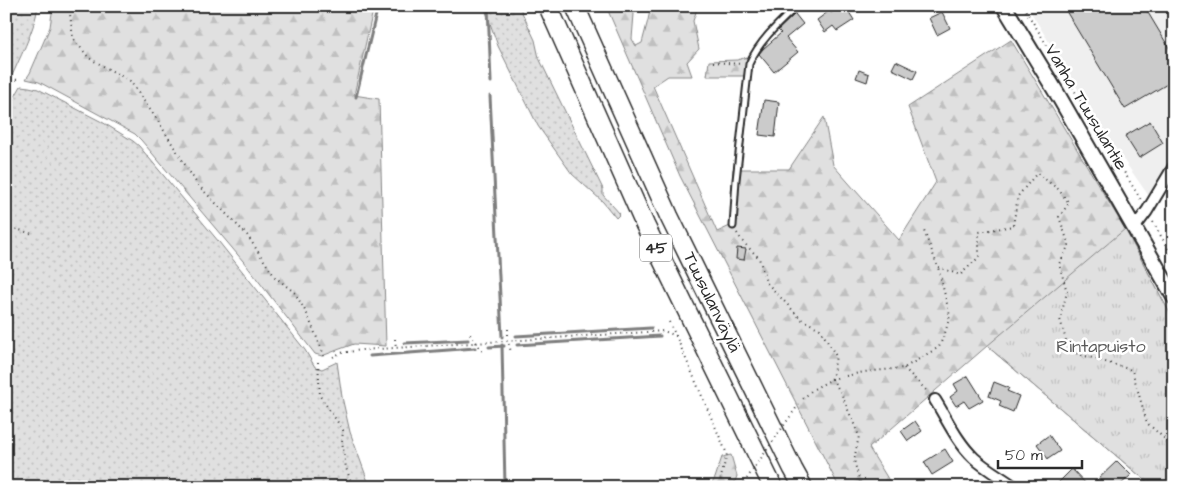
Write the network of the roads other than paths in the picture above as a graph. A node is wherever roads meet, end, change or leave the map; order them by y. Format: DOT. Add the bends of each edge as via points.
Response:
graph roads {
  1 [pos="548,6"];
  2 [pos="575,6"];
  3 [pos="797,6"];
  4 [pos="1004,6"];
  5 [pos="1174,166"];
  6 [pos="733,226"];
  7 [pos="1135,228"];
  8 [pos="1174,298"];
  9 [pos="935,400"];
  10 [pos="773,487"];
  11 [pos="803,487"];
  12 [pos="1015,487"];
  1 -- 10 [label="highway, Tuusulanväylä / 45" via="645,225"];
  2 -- 11 [label="highway, Tuusulanväylä / 45" via="669,216"];
  3 -- 6 [label="lane" via="754,52 749,64"];
  4 -- 7 [label="main road, Vanha Tuusulantie"];
  5 -- 7 [label="street"];
  7 -- 8 [label="main road, Vanha Tuusulantie"];
  9 -- 12 [label="street" via="972,456"];
}
